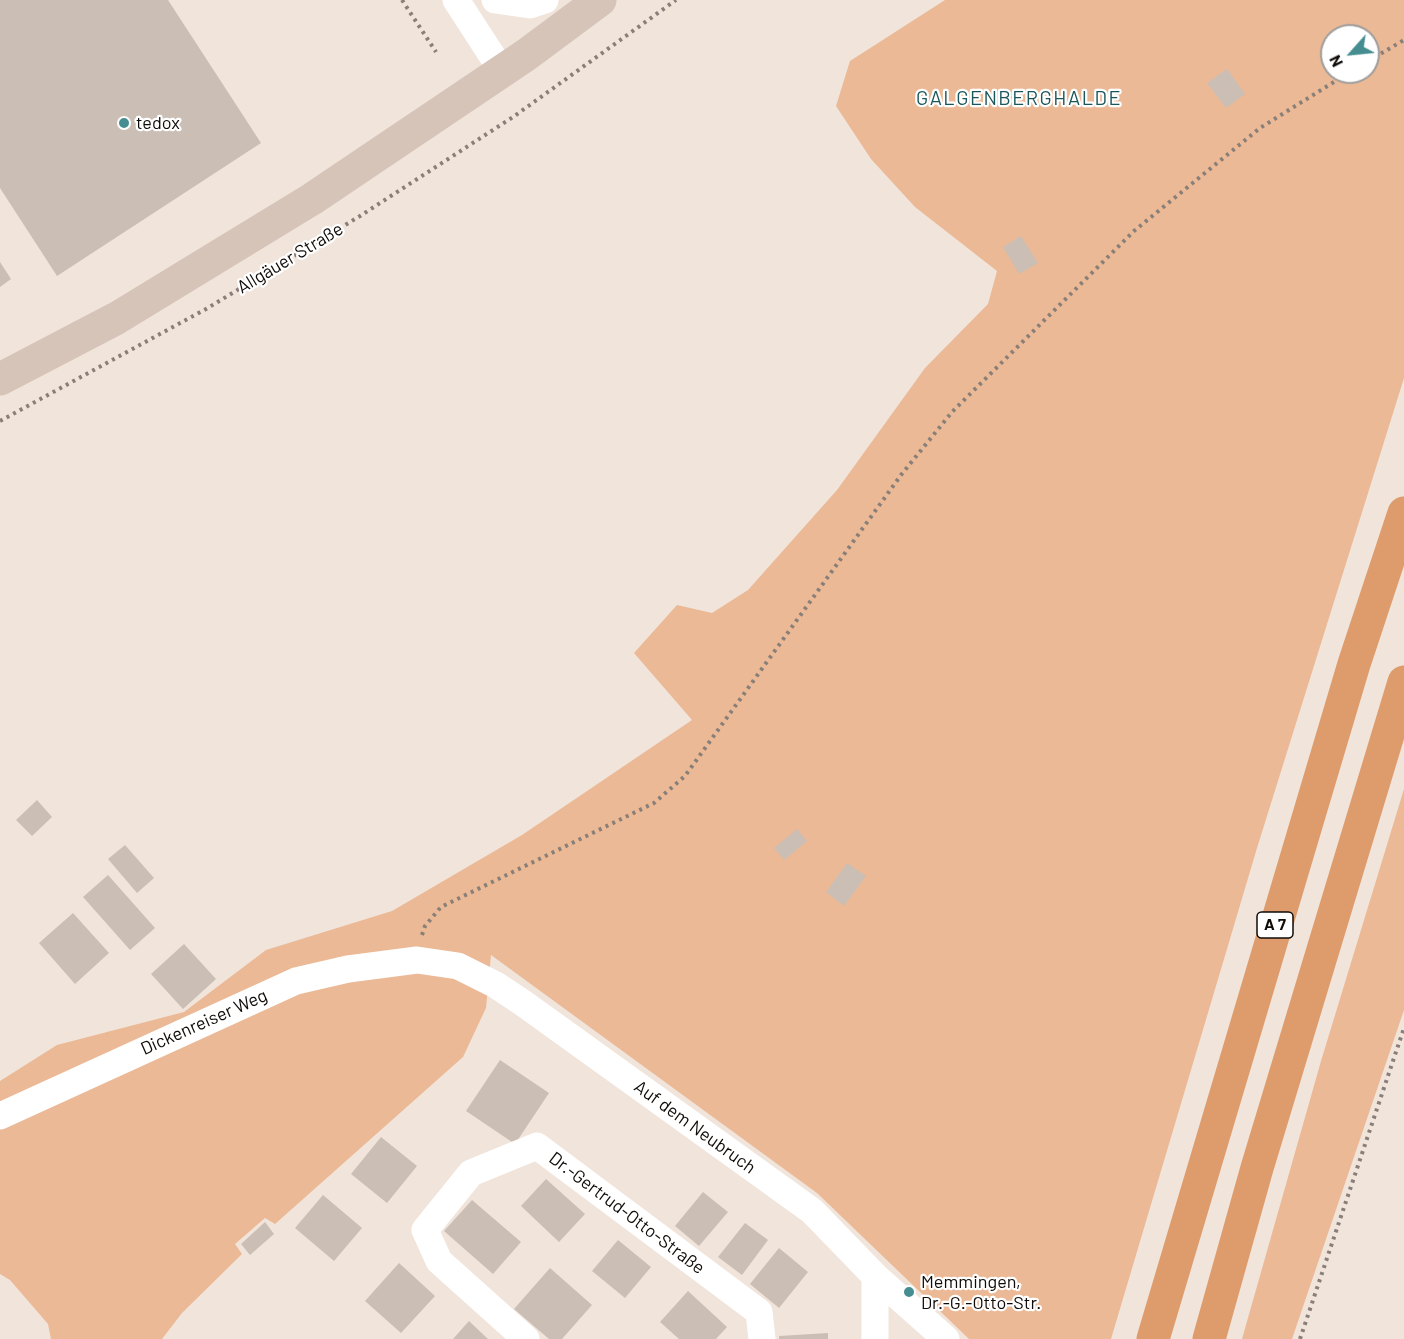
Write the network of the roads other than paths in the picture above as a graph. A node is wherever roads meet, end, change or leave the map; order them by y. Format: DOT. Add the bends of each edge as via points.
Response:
graph roads {
  1 [pos="456,0"];
  2 [pos="495,0"];
  3 [pos="545,0"];
  4 [pos="600,0"];
  5 [pos="501,71"];
  6 [pos="0,379"];
  7 [pos="1404,513"];
  8 [pos="1404,682"];
  9 [pos="417,960"];
  10 [pos="0,1116"];
  11 [pos="875,1276"];
  12 [pos="525,1339"];
  13 [pos="762,1339"];
  14 [pos="875,1339"];
  15 [pos="946,1339"];
  16 [pos="1153,1339"];
  17 [pos="1209,1339"];
  1 -- 5 [label="street"];
  2 -- 3 [label="street" via="530,5"];
  4 -- 5 [label="main road"];
  5 -- 6 [label="main road" via="312,199 117,318"];
  7 -- 16 [label="highway, A 7" via="1354,664"];
  8 -- 17 [label="highway"];
  9 -- 10 [label="street, Dickenreiser Weg" via="296,981"];
  9 -- 11 [label="street, Auf dem Neubruch" via="458,966 514,997 812,1211"];
  11 -- 14 [label="street"];
  11 -- 15 [label="street, Auf dem Neubruch"];
  12 -- 13 [label="street, Dr.-Gertrud-Otto-Straße" via="439,1262 424,1230 471,1173 537,1146 759,1312"];
}
